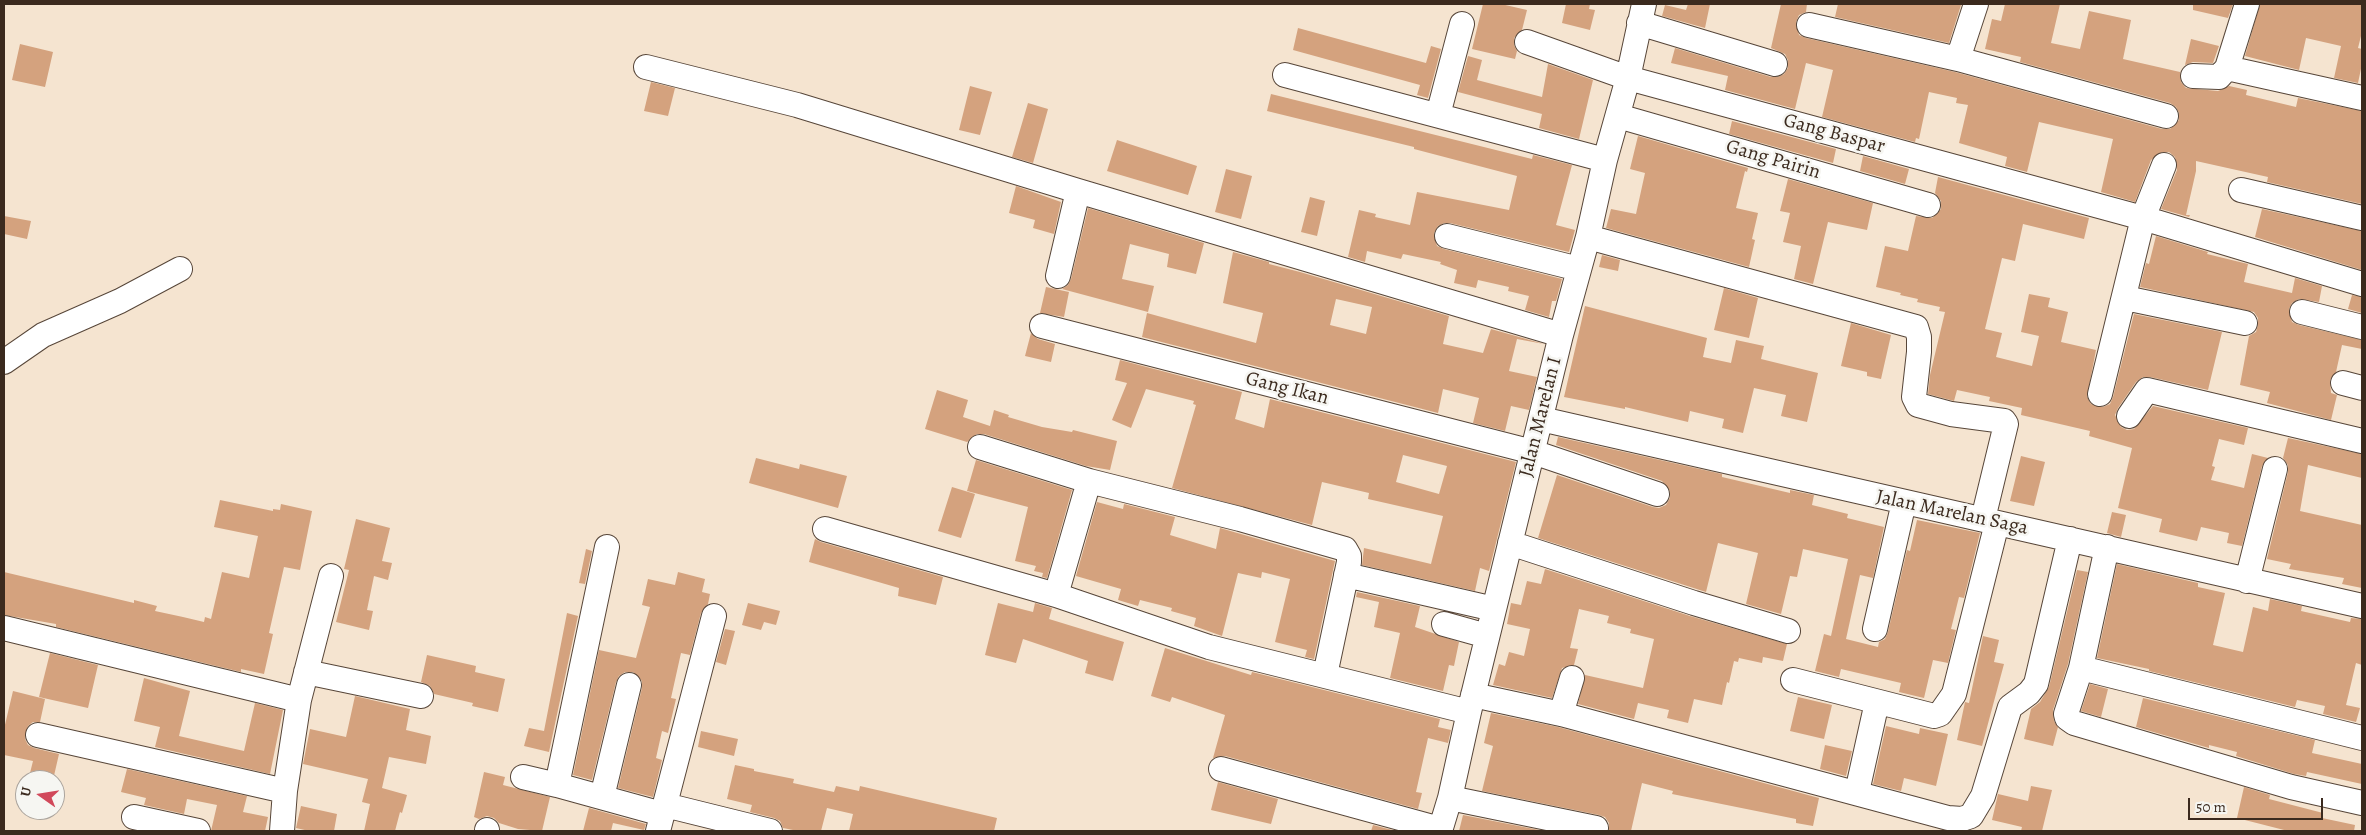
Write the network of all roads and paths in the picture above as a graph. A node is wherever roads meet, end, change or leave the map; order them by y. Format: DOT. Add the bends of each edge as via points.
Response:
graph roads {
  1 [pos="1976,4"];
  2 [pos="2247,4"];
  3 [pos="1642,13"];
  4 [pos="1462,24"];
  5 [pos="1809,25"];
  6 [pos="1527,42"];
  7 [pos="1958,59"];
  8 [pos="1775,64"];
  9 [pos="646,67"];
  10 [pos="2227,68"];
  11 [pos="1285,75"];
  12 [pos="2193,76"];
  13 [pos="1628,78"];
  14 [pos="2362,98"];
  15 [pos="1438,115"];
  16 [pos="1618,116"];
  17 [pos="2166,116"];
  18 [pos="1605,160"];
  19 [pos="2164,165"];
  20 [pos="2241,190"];
  21 [pos="1078,191"];
  22 [pos="1928,206"];
  23 [pos="2143,218"];
  24 [pos="2362,218"];
  25 [pos="1447,236"];
  26 [pos="1588,237"];
  27 [pos="180,269"];
  28 [pos="1579,269"];
  29 [pos="1058,276"];
  30 [pos="2362,284"];
  31 [pos="2125,298"];
  32 [pos="2302,312"];
  33 [pos="2245,323"];
  34 [pos="1042,326"];
  35 [pos="2362,327"];
  36 [pos="1562,335"];
  37 [pos="4,362"];
  38 [pos="2100,394"];
  39 [pos="2129,416"];
  40 [pos="1541,419"];
  41 [pos="2362,441"];
  42 [pos="980,446"];
  43 [pos="1532,452"];
  44 [pos="2276,469"];
  45 [pos="1089,481"];
  46 [pos="1657,494"];
  47 [pos="1904,502"];
  48 [pos="1990,521"];
  49 [pos="825,529"];
  50 [pos="2070,539"];
  51 [pos="1510,543"];
  52 [pos="607,547"];
  53 [pos="2107,547"];
  54 [pos="1346,575"];
  55 [pos="332,576"];
  56 [pos="2246,581"];
  57 [pos="1056,595"];
  58 [pos="2362,606"];
  59 [pos="1494,609"];
  60 [pos="714,616"];
  61 [pos="1444,624"];
  62 [pos="4,628"];
  63 [pos="1875,629"];
  64 [pos="1788,631"];
  65 [pos="1487,636"];
  66 [pos="2081,668"];
  67 [pos="306,672"];
  68 [pos="1325,675"];
  69 [pos="1572,678"];
  70 [pos="1793,680"];
  71 [pos="629,685"];
  72 [pos="421,696"];
  73 [pos="299,700"];
  74 [pos="1877,702"];
  75 [pos="1471,703"];
  76 [pos="1561,714"];
  77 [pos="38,735"];
  78 [pos="2362,738"];
  79 [pos="1221,769"];
  80 [pos="523,777"];
  81 [pos="557,785"];
  82 [pos="284,791"];
  83 [pos="1857,792"];
  84 [pos="602,797"];
  85 [pos="1450,798"];
  86 [pos="2362,803"];
  87 [pos="134,817"];
  88 [pos="662,817"];
  89 [pos="1596,828"];
  90 [pos="1440,830"];
  91 [pos="198,831"];
  92 [pos="282,831"];
  93 [pos="770,831"];
  1 -- 7 [label="street"];
  2 -- 10 [label="street"];
  3 -- 8 [label="street"];
  3 -- 13 [label="street, Jalan Marelan I"];
  4 -- 15 [label="street"];
  5 -- 7 [label="street"];
  6 -- 13 [label="street, Gang Baspar"];
  7 -- 17 [label="street"];
  9 -- 21 [label="street" via="797,105"];
  10 -- 12 [label="street" via="2219,77"];
  10 -- 14 [label="street"];
  11 -- 15 [label="street"];
  13 -- 16 [label="street, Jalan Marelan I"];
  13 -- 23 [label="street, Gang Baspar"];
  15 -- 18 [label="street"];
  16 -- 18 [label="street, Jalan Marelan I"];
  16 -- 22 [label="street, Gang Pairin"];
  18 -- 26 [label="street, Jalan Marelan I"];
  19 -- 23 [label="street"];
  20 -- 24 [label="street"];
  21 -- 29 [label="street"];
  21 -- 36 [label="street"];
  23 -- 30 [label="street, Gang Baspar"];
  23 -- 31 [label="street"];
  25 -- 28 [label="street"];
  26 -- 28 [label="street, Jalan Marelan I"];
  26 -- 48 [label="street" via="1916,327 1919,352 1914,397 1918,405 1960,416 2004,421 2006,424"];
  27 -- 37 [label="street" via="44,336"];
  28 -- 36 [label="street, Jalan Marelan I"];
  31 -- 33 [label="street"];
  31 -- 38 [label="street"];
  32 -- 35 [label="street"];
  34 -- 43 [label="street, Gang Ikan"];
  36 -- 40 [label="street, Jalan Marelan I"];
  39 -- 41 [label="street" via="2146,390"];
  40 -- 43 [label="street, Jalan Marelan I"];
  40 -- 47 [label="street, Jalan Marelan Saga"];
  42 -- 45 [label="street"];
  43 -- 46 [label="street, Gang Ikan"];
  43 -- 51 [label="street, Jalan Marelan I"];
  44 -- 56 [label="street"];
  45 -- 54 [label="street" via="1345,549 1349,556"];
  45 -- 57 [label="street"];
  47 -- 48 [label="street, Jalan Marelan Saga"];
  47 -- 63 [label="street"];
  48 -- 50 [label="street, Jalan Marelan Saga"];
  48 -- 74 [label="street" via="1961,670 1947,706 1934,716"];
  49 -- 57 [label="street"];
  50 -- 53 [label="street, Jalan Marelan Saga"];
  50 -- 83 [label="street" via="2036,684 2010,707 1983,796 1972,816 1948,818"];
  51 -- 59 [label="street, Jalan Marelan I"];
  51 -- 64 [label="street"];
  52 -- 81 [label="street"];
  53 -- 56 [label="street, Jalan Marelan Saga"];
  53 -- 66 [label="street"];
  54 -- 59 [label="street"];
  54 -- 68 [label="street"];
  55 -- 67 [label="street"];
  56 -- 58 [label="street, Jalan Marelan Saga"];
  57 -- 68 [label="street" via="1209,647"];
  59 -- 65 [label="street, Jalan Marelan I"];
  60 -- 88 [label="street"];
  61 -- 65 [label="street"];
  62 -- 73 [label="street"];
  65 -- 75 [label="street, Jalan Marelan I"];
  66 -- 78 [label="street"];
  66 -- 86 [label="street" via="2066,714 2074,723 2291,787"];
  67 -- 72 [label="street"];
  67 -- 73 [label="street"];
  68 -- 75 [label="street"];
  69 -- 76 [label="street"];
  70 -- 74 [label="street"];
  71 -- 84 [label="street"];
  73 -- 82 [label="street"];
  74 -- 83 [label="street"];
  75 -- 76 [label="street"];
  75 -- 85 [label="street, Jalan Marelan I"];
  76 -- 83 [label="street"];
  77 -- 82 [label="street"];
  79 -- 90 [label="street"];
  80 -- 81 [label="street"];
  81 -- 84 [label="street"];
  82 -- 92 [label="street"];
  84 -- 88 [label="street"];
  85 -- 89 [label="street"];
  85 -- 90 [label="street, Jalan Marelan I"];
  87 -- 91 [label="street"];
  88 -- 93 [label="street"];
}
